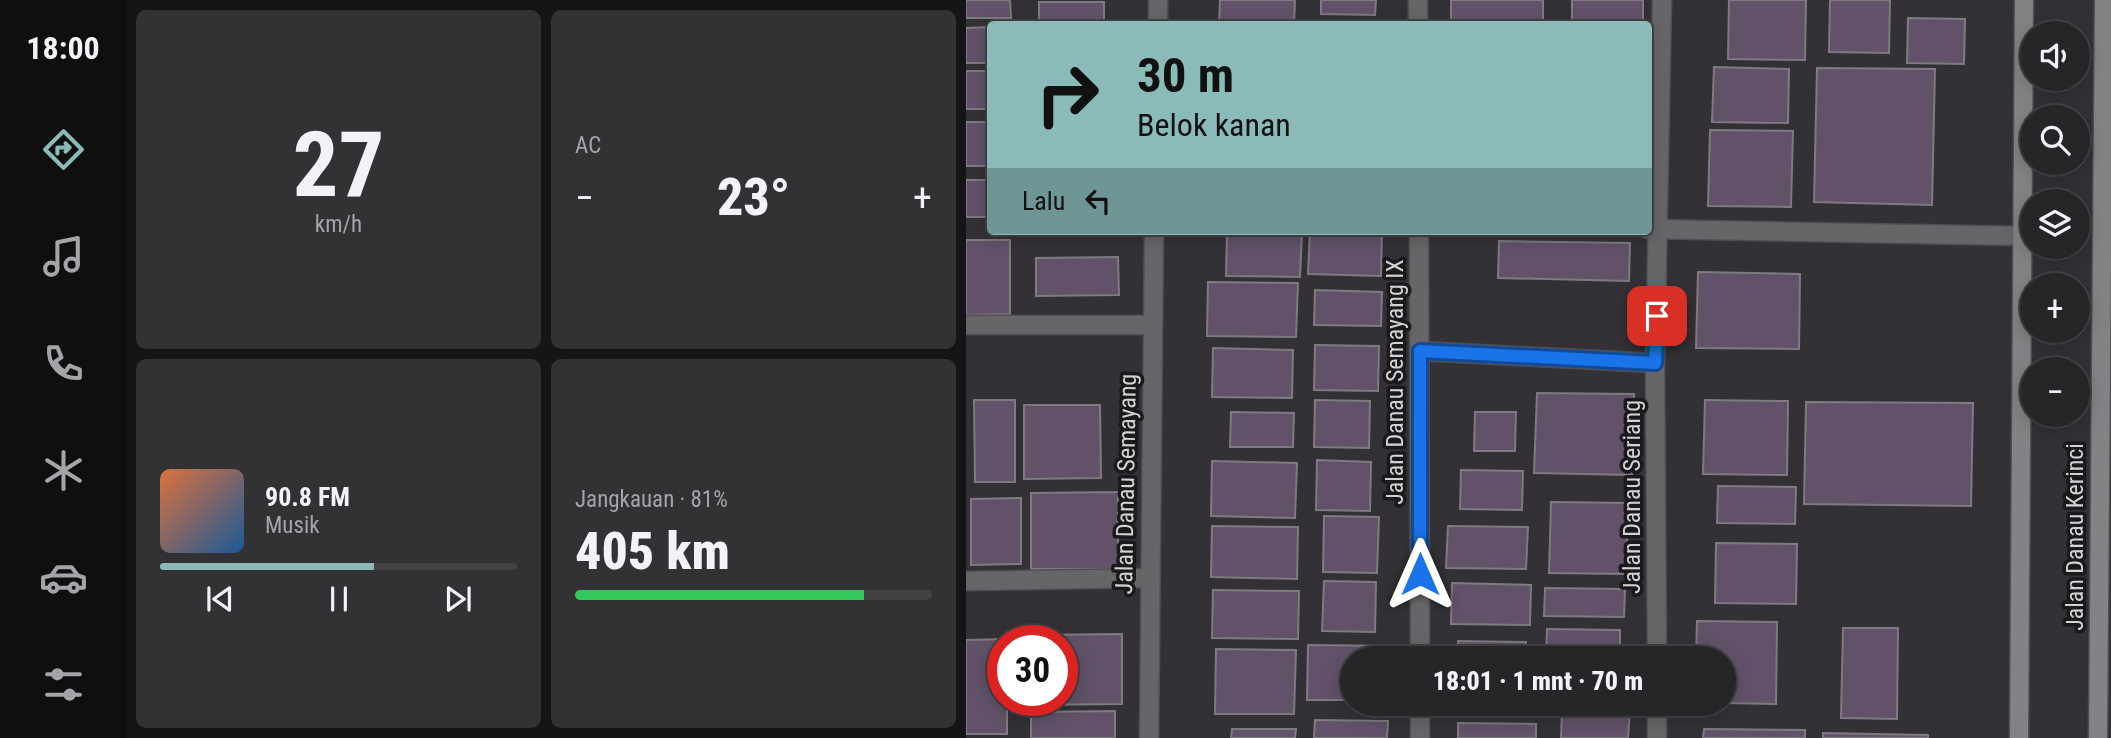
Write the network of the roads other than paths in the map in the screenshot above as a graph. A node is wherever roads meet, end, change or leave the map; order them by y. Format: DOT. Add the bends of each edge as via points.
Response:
graph roads {
  1 [pos="1158,0"];
  2 [pos="1418,0"];
  3 [pos="1662,0"];
  4 [pos="2024,0"];
  5 [pos="2104,0"];
  6 [pos="1158,21"];
  7 [pos="1418,21"];
  8 [pos="2022,189"];
  9 [pos="1654,229"];
  10 [pos="1154,235"];
  11 [pos="1419,235"];
  12 [pos="2020,236"];
  13 [pos="2022,259"];
  14 [pos="966,325"];
  15 [pos="1153,325"];
  16 [pos="1420,351"];
  17 [pos="1655,363"];
  18 [pos="2105,503"];
  19 [pos="1148,578"];
  20 [pos="966,580"];
  21 [pos="1420,646"];
  22 [pos="1657,646"];
  23 [pos="1420,716"];
  24 [pos="1657,716"];
  25 [pos="1149,738"];
  26 [pos="1420,738"];
  27 [pos="1657,738"];
  28 [pos="2019,738"];
  29 [pos="2098,738"];
  1 -- 6 [label="street"];
  2 -- 7 [label="street"];
  3 -- 9 [label="street, Jalan Danau Seriang"];
  4 -- 8 [label="street"];
  5 -- 18 [label="street, Jalan Danau Kerinci"];
  9 -- 12 [label="street"];
  9 -- 17 [label="street, Jalan Danau Seriang"];
  10 -- 15 [label="street, Jalan Danau Semayang"];
  11 -- 16 [label="street, Jalan Danau Semayang IX"];
  13 -- 28 [label="street"];
  14 -- 15 [label="street"];
  15 -- 19 [label="street, Jalan Danau Semayang"];
  16 -- 17 [label="street"];
  16 -- 21 [label="street, Jalan Danau Semayang IX"];
  17 -- 22 [label="street, Jalan Danau Seriang"];
  18 -- 29 [label="street, Jalan Danau Kerinci"];
  19 -- 20 [label="street"];
  19 -- 25 [label="street, Jalan Danau Semayang"];
  23 -- 26 [label="street"];
  24 -- 27 [label="street"];
}
